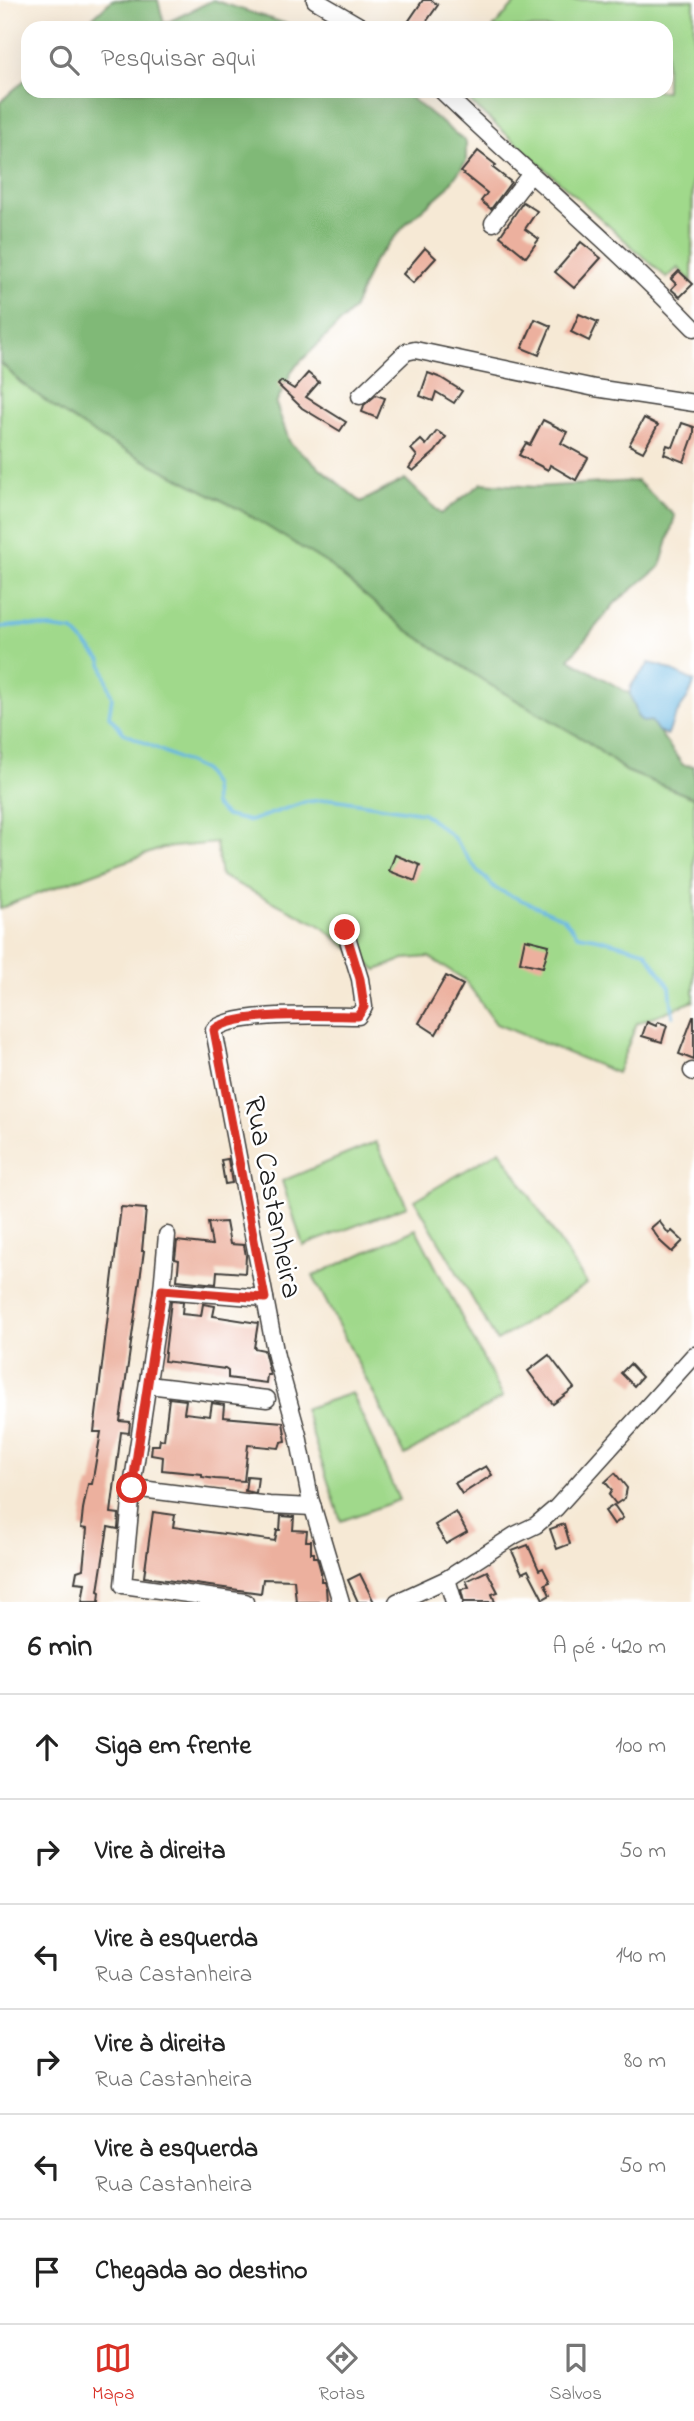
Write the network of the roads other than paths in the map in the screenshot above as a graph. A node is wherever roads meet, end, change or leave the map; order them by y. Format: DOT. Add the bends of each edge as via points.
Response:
graph roads {
  1 [pos="315,0"];
  2 [pos="351,21"];
  3 [pos="449,98"];
  4 [pos="530,175"];
  5 [pos="493,223"];
  6 [pos="694,328"];
  7 [pos="360,396"];
  8 [pos="694,403"];
  9 [pos="345,930"];
  10 [pos="167,1235"];
  11 [pos="162,1290"];
  12 [pos="265,1298"];
  13 [pos="694,1355"];
  14 [pos="148,1385"];
  15 [pos="267,1399"];
  16 [pos="133,1484"];
  17 [pos="312,1503"];
  18 [pos="447,1579"];
  19 [pos="123,1585"];
  20 [pos="120,1602"];
  21 [pos="245,1602"];
  22 [pos="341,1602"];
  23 [pos="397,1602"];
  24 [pos="454,1602"];
  1 -- 2 [label="street"];
  3 -- 4 [label="street"];
  4 -- 5 [label="street"];
  4 -- 6 [label="street" via="628,261"];
  7 -- 8 [label="street" via="406,352 415,350 595,388"];
  9 -- 12 [label="street, Rua Castanheira" via="364,1007 358,1016 250,1018 214,1030"];
  10 -- 11 [label="street"];
  11 -- 12 [label="street"];
  11 -- 14 [label="street"];
  12 -- 17 [label="street, Rua Castanheira"];
  13 -- 18 [label="street" via="556,1508"];
  14 -- 15 [label="street"];
  14 -- 16 [label="street"];
  16 -- 17 [label="street"];
  16 -- 19 [label="street"];
  17 -- 22 [label="street, Rua Castanheira"];
  18 -- 23 [label="street"];
  18 -- 24 [label="street"];
  19 -- 20 [label="street"];
  19 -- 21 [label="street"];
}
